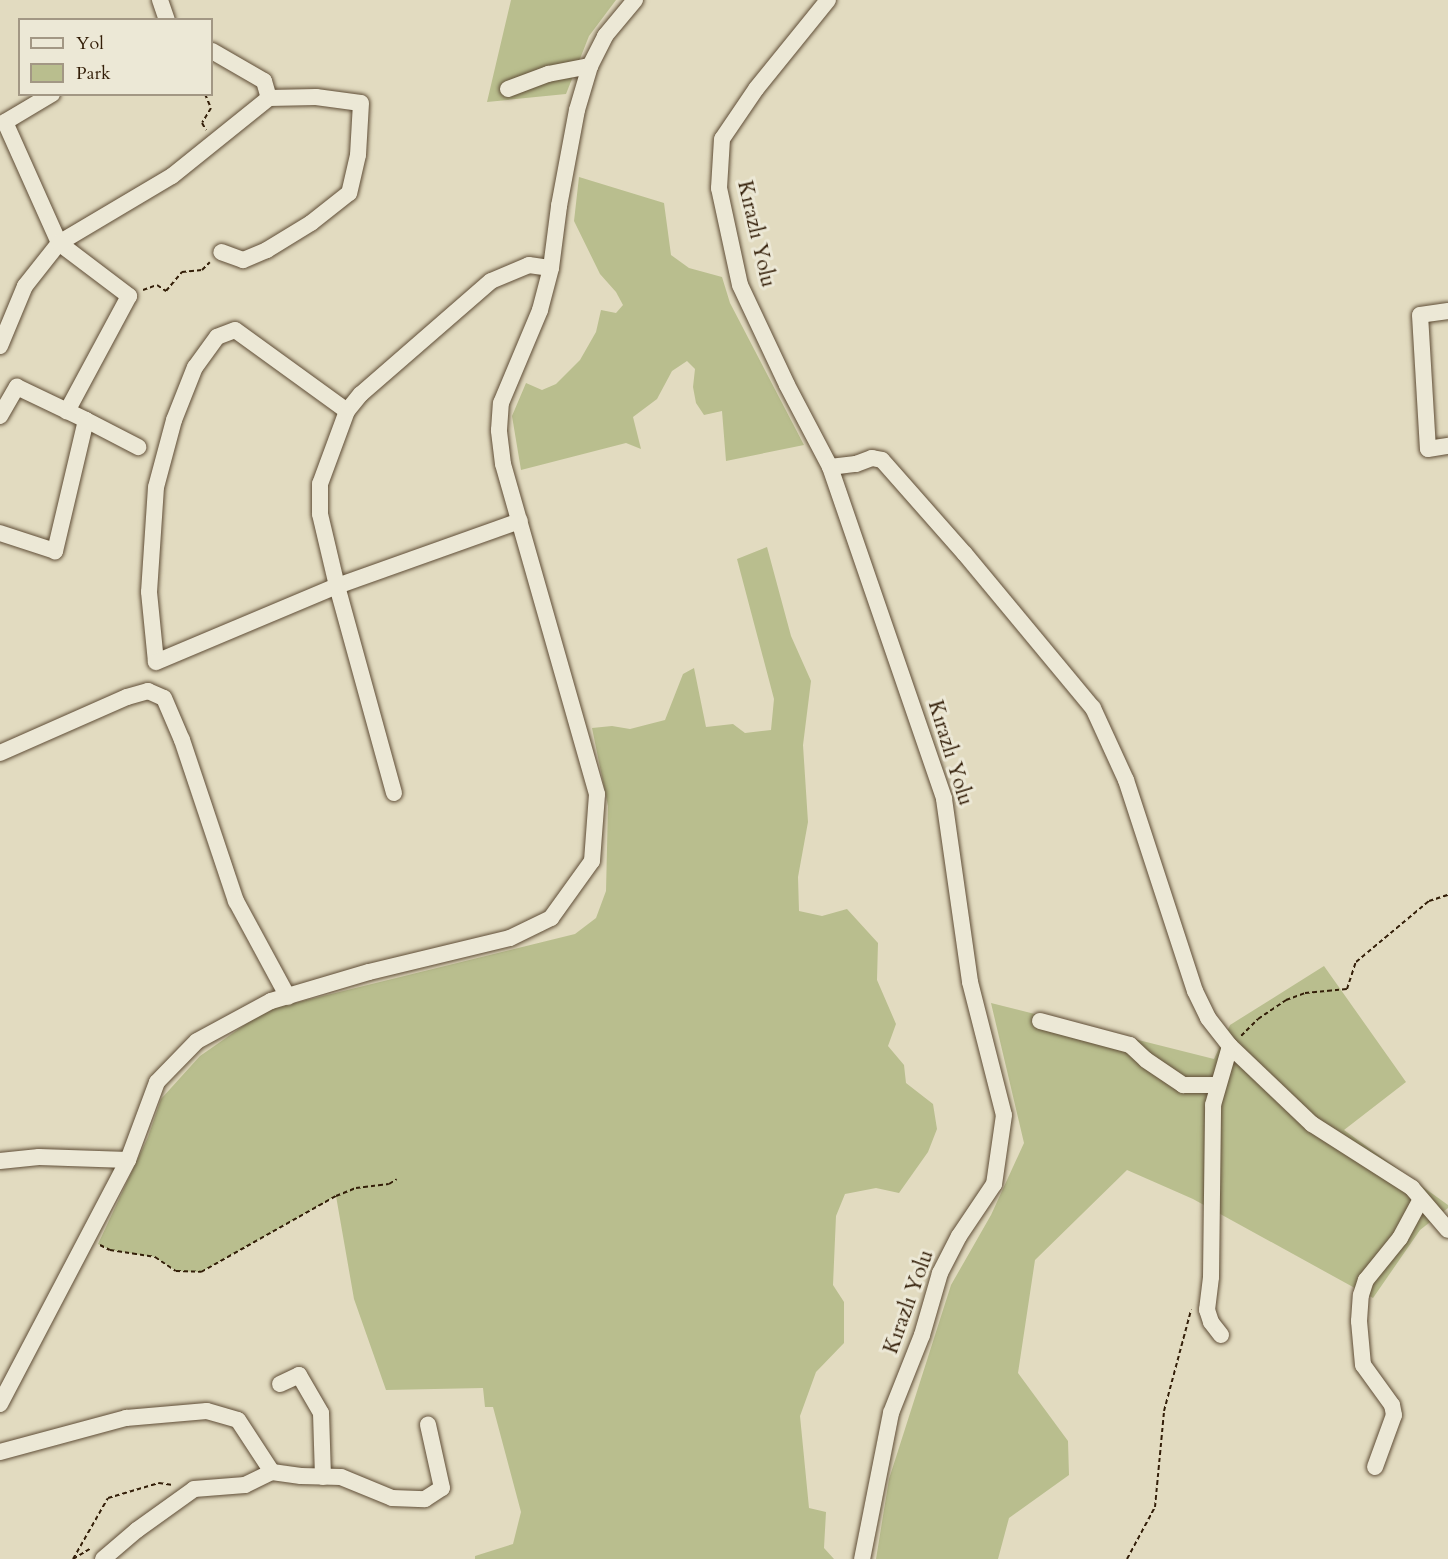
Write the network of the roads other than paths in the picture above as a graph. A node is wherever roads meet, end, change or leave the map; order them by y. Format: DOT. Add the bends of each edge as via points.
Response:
graph roads {
  1 [pos="160,0"];
  2 [pos="635,0"];
  3 [pos="828,0"];
  4 [pos="166,18"];
  5 [pos="213,52"];
  6 [pos="591,66"];
  7 [pos="508,89"];
  8 [pos="49,96"];
  9 [pos="269,98"];
  10 [pos="59,243"];
  11 [pos="221,252"];
  12 [pos="551,268"];
  13 [pos="1448,311"];
  14 [pos="0,346"];
  15 [pos="67,411"];
  16 [pos="347,411"];
  17 [pos="0,416"];
  18 [pos="86,420"];
  19 [pos="1448,446"];
  20 [pos="138,447"];
  21 [pos="831,467"];
  22 [pos="520,521"];
  23 [pos="0,533"];
  24 [pos="337,586"];
  25 [pos="0,753"];
  26 [pos="394,793"];
  27 [pos="288,997"];
  28 [pos="1040,1021"];
  29 [pos="1230,1046"];
  30 [pos="1217,1085"];
  31 [pos="128,1160"];
  32 [pos="0,1161"];
  33 [pos="1421,1199"];
  34 [pos="1448,1230"];
  35 [pos="1221,1335"];
  36 [pos="280,1384"];
  37 [pos="0,1404"];
  38 [pos="428,1425"];
  39 [pos="0,1452"];
  40 [pos="1375,1467"];
  41 [pos="272,1472"];
  42 [pos="323,1477"];
  43 [pos="103,1559"];
  44 [pos="862,1559"];
  1 -- 4 [label="street"];
  2 -- 6 [label="street" via="605,36"];
  3 -- 21 [label="street, Kırazlı Yolu" via="756,89 722,140 719,188 740,285"];
  5 -- 9 [label="street" via="264,81"];
  6 -- 7 [label="street" via="548,74"];
  6 -- 12 [label="street" via="575,121"];
  8 -- 10 [label="street" via="5,122"];
  9 -- 10 [label="street" via="172,176"];
  9 -- 11 [label="street" via="316,97 361,103 358,155 349,193 267,250 243,260"];
  10 -- 14 [label="street" via="25,286"];
  10 -- 15 [label="street" via="129,296"];
  12 -- 16 [label="street" via="529,265 491,281 361,394"];
  12 -- 22 [label="street" via="540,310 501,403 503,464"];
  13 -- 19 [label="street" via="1420,315 1428,449"];
  15 -- 17 [label="street" via="17,387"];
  15 -- 18 [label="street"];
  16 -- 24 [label="street" via="320,484 320,514"];
  16 -- 24 [label="street" via="235,330 217,337 195,367 174,420 156,487 149,591 156,662"];
  18 -- 20 [label="street"];
  18 -- 23 [label="street" via="55,550"];
  21 -- 29 [label="street" via="872,458 882,460 1093,708 1126,780 1196,991 1208,1018"];
  21 -- 44 [label="street, Kırazlı Yolu" via="944,799 970,982 1004,1115 994,1184 958,1236 940,1274 922,1335 891,1413"];
  22 -- 24 [label="street"];
  22 -- 27 [label="street" via="597,794 592,861 551,918 510,938 369,972"];
  24 -- 26 [label="street"];
  25 -- 27 [label="street" via="127,697 148,691 164,698 236,901"];
  27 -- 31 [label="street" via="271,1001 197,1041 157,1082"];
  28 -- 30 [label="street" via="1130,1046 1183,1085"];
  29 -- 30 [label="street"];
  29 -- 33 [label="street" via="1312,1124 1412,1188"];
  30 -- 35 [label="street" via="1213,1105 1211,1277 1207,1310"];
  31 -- 32 [label="street" via="39,1157"];
  31 -- 37 [label="street"];
  33 -- 34 [label="street"];
  33 -- 40 [label="street" via="1400,1238 1366,1280 1361,1295 1363,1365 1392,1405 1394,1415"];
  36 -- 42 [label="street" via="299,1375 321,1413"];
  38 -- 42 [label="street" via="442,1488 425,1499 392,1498 341,1477"];
  39 -- 41 [label="street" via="126,1418 207,1411 238,1420"];
  41 -- 42 [label="street"];
  41 -- 43 [label="street" via="245,1485 194,1489"];
}
